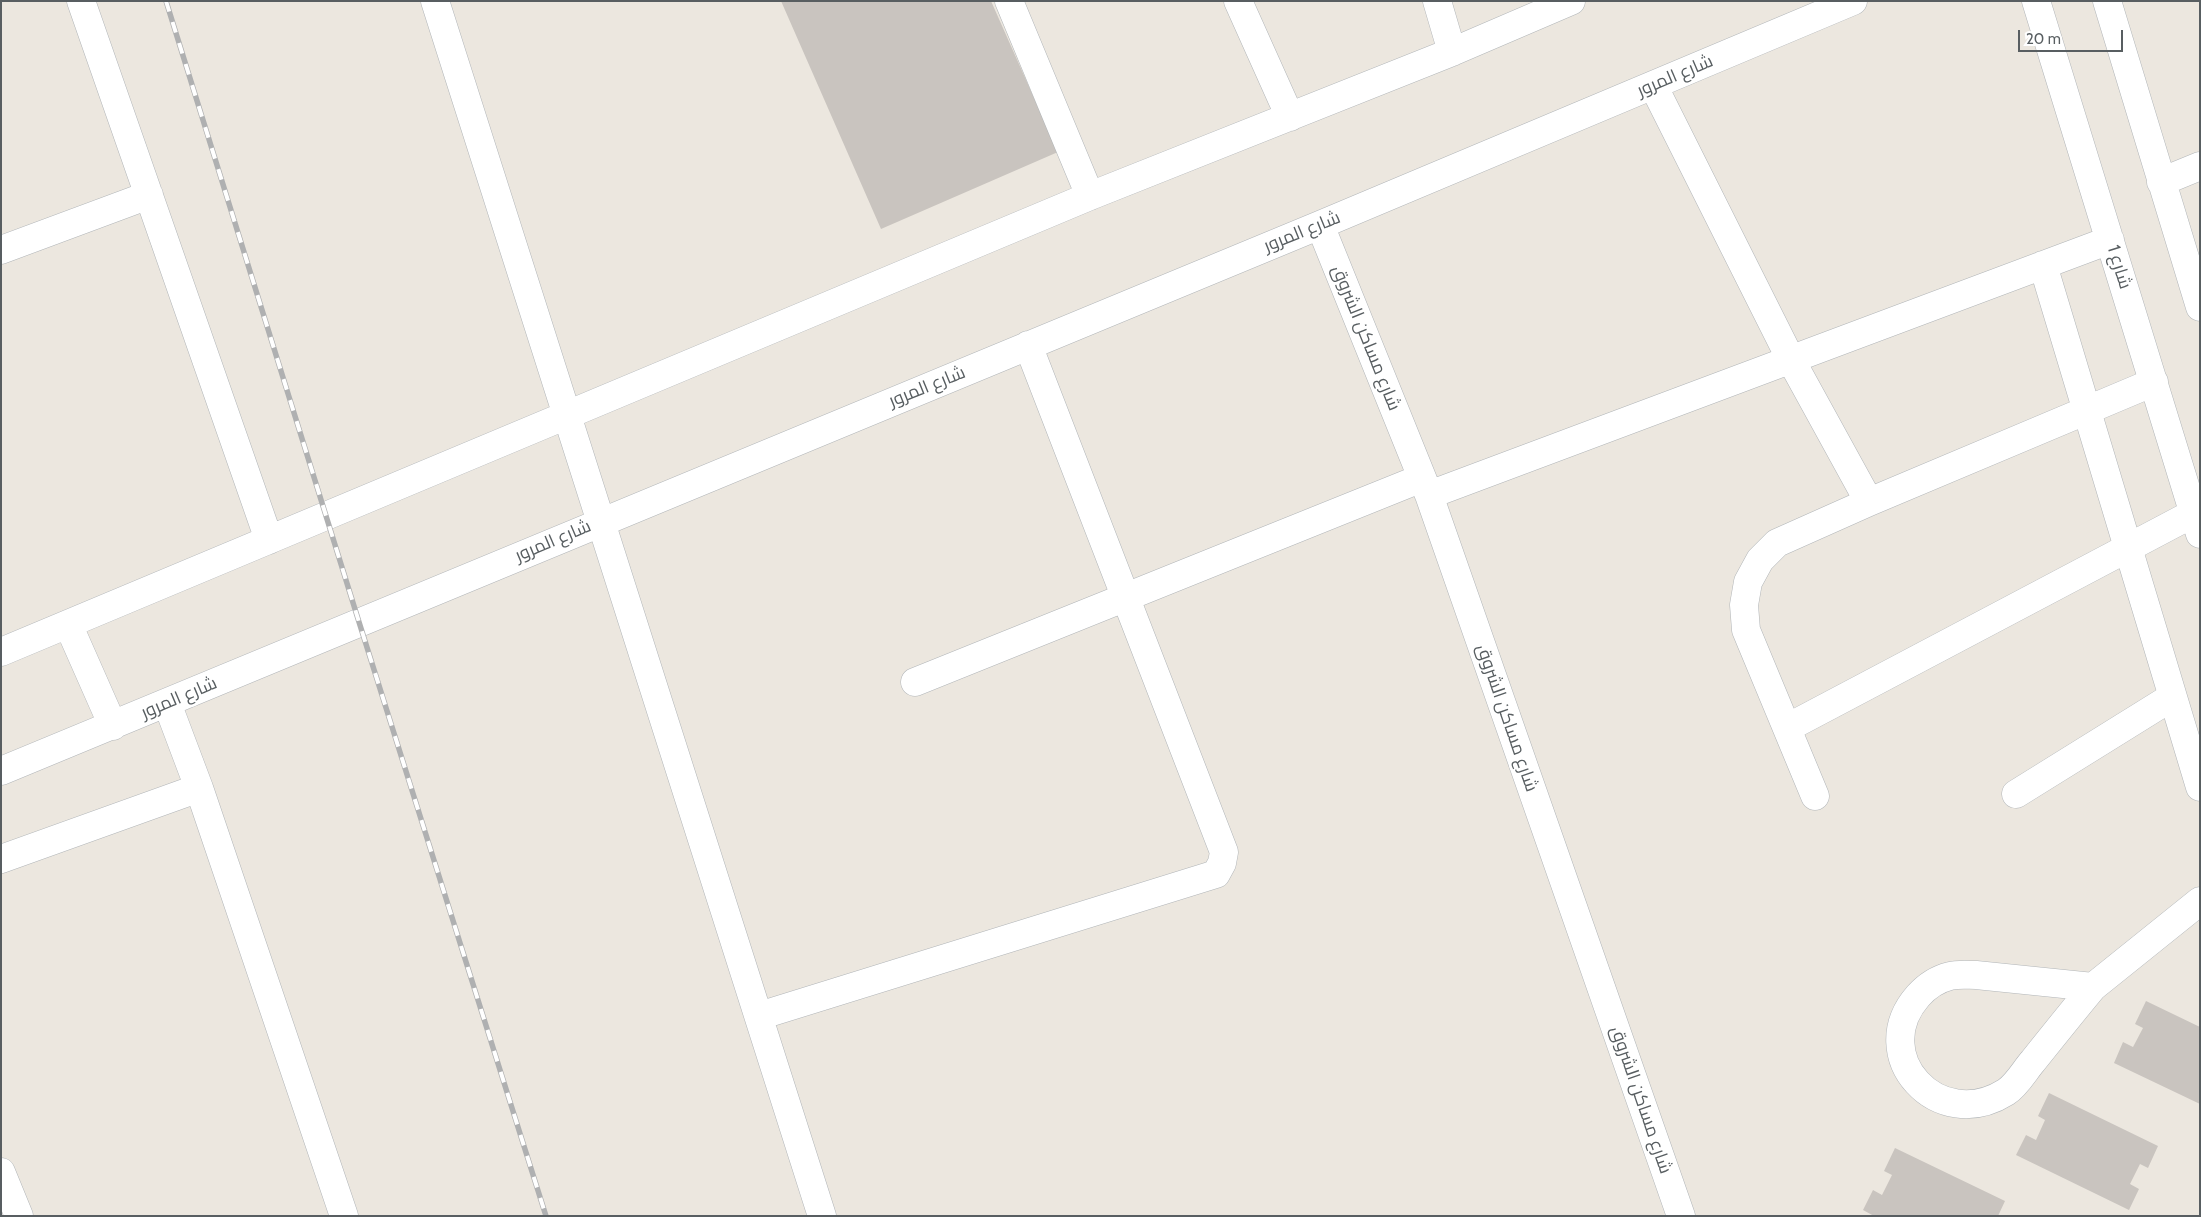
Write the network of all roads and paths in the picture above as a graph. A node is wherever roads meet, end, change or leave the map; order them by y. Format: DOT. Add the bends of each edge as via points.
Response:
graph roads {
  1 [pos="82,1"];
  2 [pos="435,1"];
  3 [pos="1009,1"];
  4 [pos="1238,1"];
  5 [pos="1436,1"];
  6 [pos="1571,1"];
  7 [pos="1853,1"];
  8 [pos="2036,1"];
  9 [pos="2107,1"];
  10 [pos="1452,52"];
  11 [pos="1653,85"];
  12 [pos="1290,116"];
  13 [pos="2200,166"];
  14 [pos="2161,182"];
  15 [pos="149,195"];
  16 [pos="1090,196"];
  17 [pos="1320,225"];
  18 [pos="2110,240"];
  19 [pos="1,250"];
  20 [pos="2043,265"];
  21 [pos="2200,307"];
  22 [pos="1028,345"];
  23 [pos="1791,360"];
  24 [pos="2154,382"];
  25 [pos="2086,410"];
  26 [pos="566,414"];
  27 [pos="1426,487"];
  28 [pos="1869,502"];
  29 [pos="600,522"];
  30 [pos="2197,523"];
  31 [pos="269,540"];
  32 [pos="2128,548"];
  33 [pos="1126,597"];
  34 [pos="68,624"];
  35 [pos="1,652"];
  36 [pos="915,682"];
  37 [pos="2172,696"];
  38 [pos="167,703"];
  39 [pos="113,726"];
  40 [pos="1787,728"];
  41 [pos="1,771"];
  42 [pos="2200,787"];
  43 [pos="199,788"];
  44 [pos="2016,794"];
  45 [pos="1815,796"];
  46 [pos="1,859"];
  47 [pos="2200,901"];
  48 [pos="2093,986"];
  49 [pos="759,1016"];
  50 [pos="1,1172"];
  51 [pos="19,1216"];
  52 [pos="344,1216"];
  53 [pos="822,1216"];
  54 [pos="1682,1216"];
  1 -- 15 [label="street"];
  2 -- 26 [label="street"];
  3 -- 16 [label="street"];
  4 -- 12 [label="street"];
  5 -- 10 [label="street"];
  6 -- 10 [label="street"];
  7 -- 11 [label="street, شارع المرور"];
  8 -- 18 [label="street, شارع 1"];
  9 -- 14 [label="street"];
  10 -- 12 [label="street"];
  11 -- 17 [label="street, شارع المرور"];
  11 -- 23 [label="street"];
  12 -- 16 [label="street"];
  13 -- 14 [label="street"];
  14 -- 21 [label="street"];
  15 -- 19 [label="street"];
  15 -- 31 [label="street"];
  16 -- 26 [label="street"];
  17 -- 22 [label="street, شارع المرور"];
  17 -- 27 [label="street, شارع مساكن الشروق"];
  18 -- 20 [label="street"];
  18 -- 24 [label="street, شارع 1"];
  20 -- 23 [label="street"];
  20 -- 25 [label="street"];
  22 -- 29 [label="street, شارع المرور"];
  22 -- 33 [label="street"];
  23 -- 27 [label="street"];
  23 -- 28 [label="street"];
  24 -- 25 [label="street"];
  24 -- 30 [label="street, شارع 1"];
  25 -- 28 [label="street"];
  25 -- 32 [label="street"];
  26 -- 29 [label="street"];
  26 -- 31 [label="street"];
  27 -- 33 [label="street"];
  27 -- 54 [label="street, شارع مساكن الشروق"];
  28 -- 40 [label="street" via="1777,543 1760,560 1748,582 1744,605 1746,630"];
  29 -- 38 [label="street, شارع المرور"];
  29 -- 49 [label="street"];
  30 -- 32 [label="street"];
  31 -- 34 [label="street"];
  32 -- 37 [label="street"];
  32 -- 40 [label="street"];
  33 -- 36 [label="street"];
  33 -- 49 [label="street" via="1224,852 1216,874"];
  34 -- 35 [label="street"];
  34 -- 39 [label="street"];
  37 -- 42 [label="street"];
  37 -- 44 [label="street"];
  38 -- 39 [label="street, شارع المرور"];
  38 -- 43 [label="street"];
  39 -- 41 [label="street, شارع المرور"];
  40 -- 45 [label="street"];
  43 -- 46 [label="street"];
  43 -- 52 [label="street"];
  47 -- 48 [label="street"];
  48 -- 48 [label="street" via="2008,1091 1985,1103 1959,1105 1934,1098 1914,1080 1903,1057 1901,1031 1909,1006 1926,987 1950,976 1976,975"];
  49 -- 53 [label="street"];
  50 -- 51 [label="street"];
}
